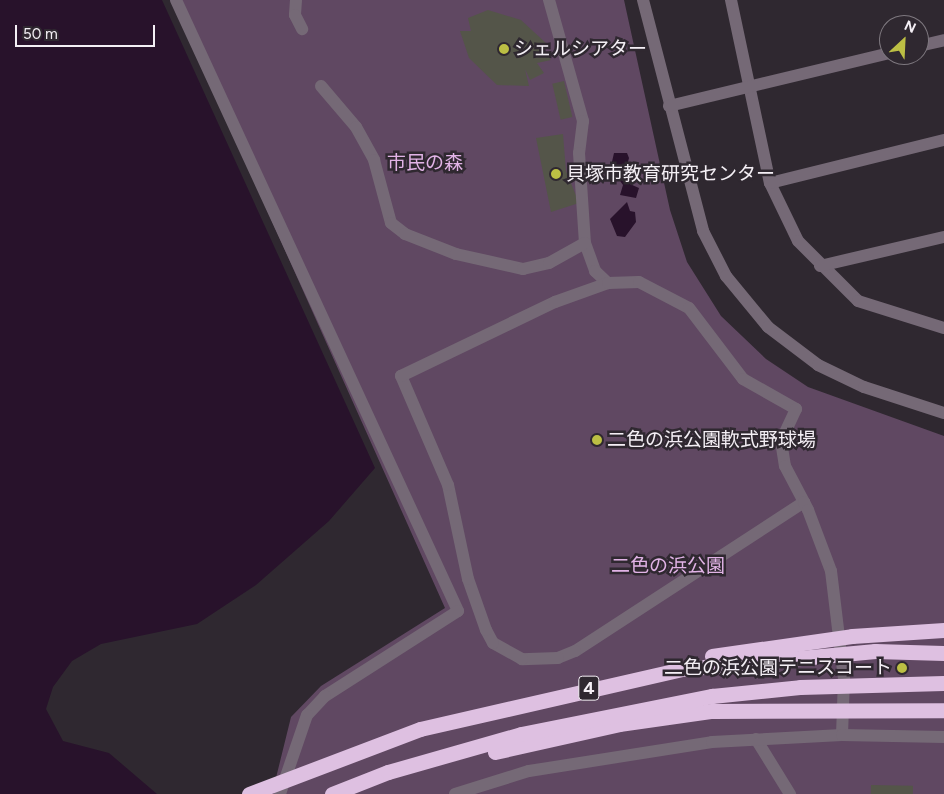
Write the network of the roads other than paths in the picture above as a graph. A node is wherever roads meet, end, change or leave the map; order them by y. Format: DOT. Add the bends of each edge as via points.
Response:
graph roads {
  1 [pos="176,0"];
  2 [pos="296,0"];
  3 [pos="549,0"];
  4 [pos="643,0"];
  5 [pos="731,0"];
  6 [pos="302,29"];
  7 [pos="944,40"];
  8 [pos="929,44"];
  9 [pos="879,55"];
  10 [pos="321,86"];
  11 [pos="747,88"];
  12 [pos="669,106"];
  13 [pos="944,140"];
  14 [pos="770,183"];
  15 [pos="944,237"];
  16 [pos="584,243"];
  17 [pos="820,266"];
  18 [pos="608,283"];
  19 [pos="944,328"];
  20 [pos="944,413"];
  21 [pos="804,502"];
  22 [pos="944,630"];
  23 [pos="944,653"];
  24 [pos="944,683"];
  25 [pos="587,688"];
  26 [pos="944,710"];
  27 [pos="842,735"];
  28 [pos="944,737"];
  29 [pos="756,738"];
  30 [pos="388,772"];
  31 [pos="249,794"];
  32 [pos="280,794"];
  33 [pos="332,794"];
  34 [pos="455,794"];
  35 [pos="790,794"];
  1 -- 32 [label="street" via="458,612 325,696 307,715"];
  2 -- 6 [label="street" via="295,15"];
  3 -- 16 [label="street" via="583,121 579,153"];
  4 -- 12 [label="street"];
  5 -- 11 [label="street"];
  7 -- 8 [label="street"];
  9 -- 11 [label="street"];
  10 -- 16 [label="street" via="356,127 374,160 391,223 406,234 456,254 523,270 549,262"];
  11 -- 12 [label="street"];
  11 -- 14 [label="street"];
  12 -- 20 [label="street" via="703,231 726,276 746,304 793,349 840,378"];
  13 -- 14 [label="street"];
  14 -- 17 [label="street" via="798,241"];
  15 -- 17 [label="street"];
  16 -- 18 [label="street" via="595,271"];
  17 -- 19 [label="street" via="858,301"];
  18 -- 21 [label="street" via="639,282 689,308 743,379 796,410 781,441 785,466"];
  18 -- 21 [label="street" via="555,302 401,376 448,484 468,579 494,643 522,659 558,658 575,651"];
  21 -- 27 [label="street" via="831,571 844,678"];
  22 -- 25 [label="highway" via="775,644"];
  23 -- 25 [label="highway, 4" via="779,658 682,669"];
  24 -- 30 [label="highway, 4" via="800,687 712,696 521,734"];
  25 -- 31 [label="highway, 4" via="420,729"];
  26 -- 30 [label="highway" via="712,711 619,724"];
  27 -- 28 [label="street"];
  27 -- 29 [label="street"];
  29 -- 34 [label="street" via="609,755 529,772"];
  29 -- 35 [label="street"];
  30 -- 33 [label="highway, 4"];
}
